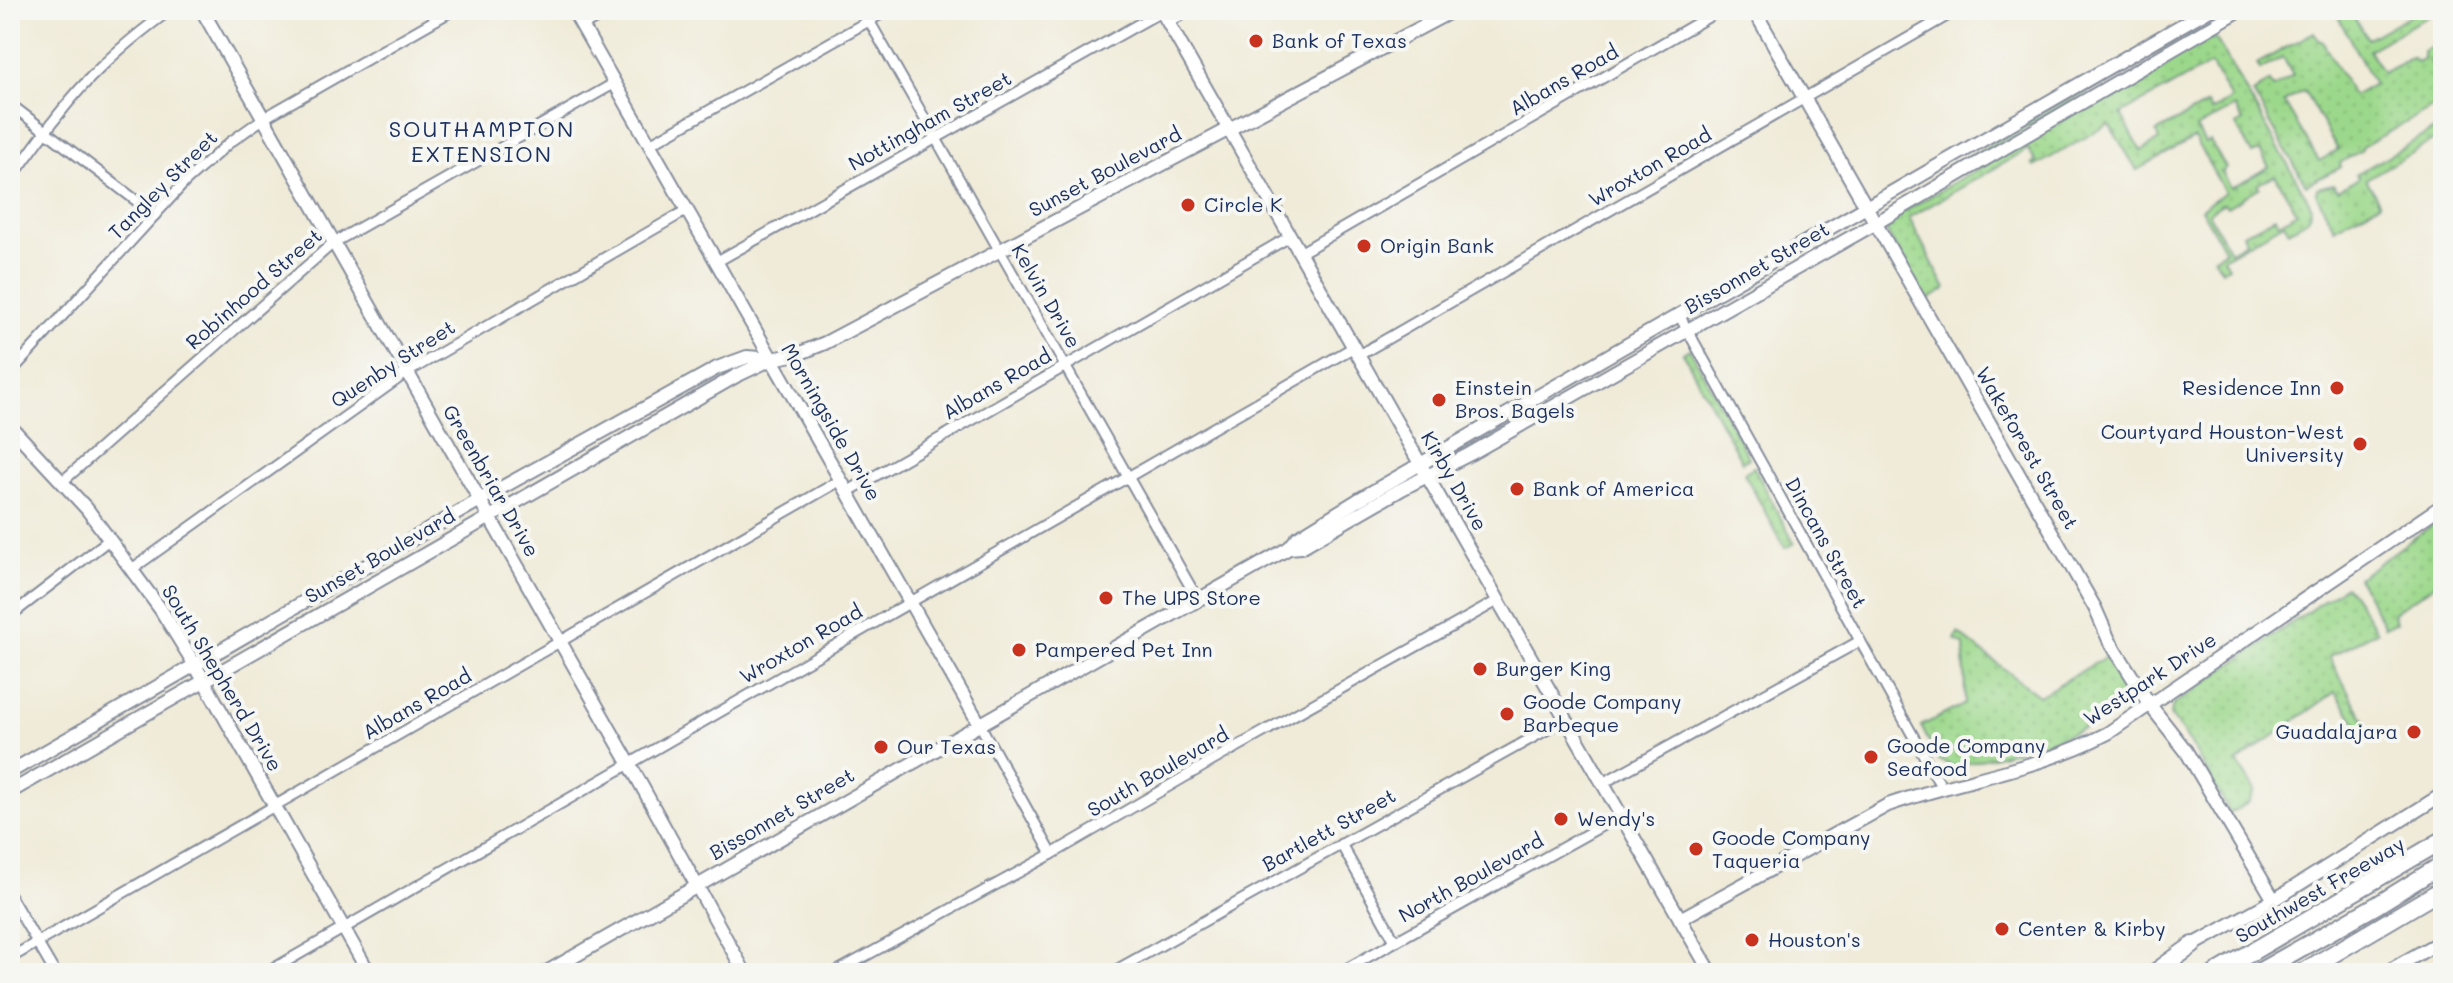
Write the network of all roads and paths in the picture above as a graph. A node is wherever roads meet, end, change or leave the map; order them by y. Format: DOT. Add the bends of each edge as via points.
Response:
graph roads {
  1 [pos="170,10"];
  2 [pos="202,10"];
  3 [pos="453,10"];
  4 [pos="573,10"];
  5 [pos="611,10"];
  6 [pos="863,10"];
  7 [pos="888,10"];
  8 [pos="1191,10"];
  9 [pos="1454,10"];
  10 [pos="1720,10"];
  11 [pos="1754,10"];
  12 [pos="1957,10"];
  13 [pos="2240,10"];
  14 [pos="2205,11"];
  15 [pos="1164,14"];
  16 [pos="869,21"];
  17 [pos="582,26"];
  18 [pos="2212,26"];
  19 [pos="615,83"];
  20 [pos="1805,99"];
  21 [pos="10,104"];
  22 [pos="264,118"];
  23 [pos="1229,128"];
  24 [pos="47,132"];
  25 [pos="936,138"];
  26 [pos="650,144"];
  27 [pos="10,180"];
  28 [pos="1867,207"];
  29 [pos="687,210"];
  30 [pos="155,215"];
  31 [pos="1876,223"];
  32 [pos="1291,236"];
  33 [pos="333,243"];
  34 [pos="1000,251"];
  35 [pos="1300,253"];
  36 [pos="716,262"];
  37 [pos="1679,315"];
  38 [pos="1688,331"];
  39 [pos="1356,351"];
  40 [pos="772,359"];
  41 [pos="1065,365"];
  42 [pos="10,373"];
  43 [pos="406,373"];
  44 [pos="1562,383"];
  45 [pos="1570,398"];
  46 [pos="10,427"];
  47 [pos="1424,471"];
  48 [pos="1129,479"];
  49 [pos="63,481"];
  50 [pos="844,486"];
  51 [pos="479,501"];
  52 [pos="2443,505"];
  53 [pos="489,516"];
  54 [pos="110,539"];
  55 [pos="132,569"];
  56 [pos="1198,600"];
  57 [pos="1499,600"];
  58 [pos="910,602"];
  59 [pos="10,616"];
  60 [pos="1860,641"];
  61 [pos="560,642"];
  62 [pos="195,665"];
  63 [pos="204,681"];
  64 [pos="2150,705"];
  65 [pos="1566,719"];
  66 [pos="980,725"];
  67 [pos="629,763"];
  68 [pos="10,772"];
  69 [pos="1603,783"];
  70 [pos="1942,788"];
  71 [pos="10,792"];
  72 [pos="2443,794"];
  73 [pos="274,807"];
  74 [pos="1621,815"];
  75 [pos="2443,840"];
  76 [pos="1341,844"];
  77 [pos="1052,854"];
  78 [pos="2443,864"];
  79 [pos="697,886"];
  80 [pos="2443,889"];
  81 [pos="10,896"];
  82 [pos="2274,900"];
  83 [pos="1680,919"];
  84 [pos="344,929"];
  85 [pos="2443,940"];
  86 [pos="1395,941"];
  87 [pos="37,942"];
  88 [pos="2193,945"];
  89 [pos="10,958"];
  90 [pos="55,973"];
  91 [pos="266,973"];
  92 [pos="369,973"];
  93 [pos="545,973"];
  94 [pos="745,973"];
  95 [pos="834,973"];
  96 [pos="1111,973"];
  97 [pos="1339,973"];
  98 [pos="1711,973"];
  99 [pos="2141,973"];
  100 [pos="2154,973"];
  101 [pos="2216,973"];
  102 [pos="2257,973"];
  103 [pos="2301,973"];
  104 [pos="2385,973"];
  1 -- 24 [label="street" via="98,70"];
  2 -- 22 [label="main road, Greenbriar Drive"];
  3 -- 22 [label="street, Tangley Street"];
  4 -- 17 [label="main road, Morningside Drive"];
  5 -- 17 [label="street"];
  6 -- 16 [label="street, Kelvin Drive"];
  7 -- 16 [label="street"];
  8 -- 15 [label="street, Nottingham Street"];
  9 -- 23 [label="main road, Sunset Boulevard"];
  10 -- 35 [label="street, Albans Road"];
  11 -- 20 [label="main road, Wakeforest Street"];
  12 -- 20 [label="street, Wroxton Road"];
  13 -- 18 [label="main road, Bissonnet Street"];
  14 -- 18 [label="street"];
  14 -- 28 [label="main road, Bissonnet Street"];
  15 -- 23 [label="main road, Kirby Drive"];
  15 -- 25 [label="street, Nottingham Street"];
  16 -- 25 [label="street, Kelvin Drive"];
  16 -- 26 [label="street"];
  17 -- 19 [label="main road, Morningside Drive"];
  18 -- 31 [label="main road, Bissonnet Street"];
  19 -- 26 [label="main road, Morningside Drive"];
  19 -- 33 [label="street, Robinhood Street"];
  20 -- 28 [label="main road, Wakeforest Street"];
  20 -- 39 [label="street, Wroxton Road"];
  21 -- 24 [label="street"];
  22 -- 30 [label="street, Tangley Street" via="185,182"];
  22 -- 33 [label="main road, Greenbriar Drive"];
  23 -- 32 [label="main road, Kirby Drive"];
  23 -- 34 [label="main road, Sunset Boulevard"];
  24 -- 27 [label="street"];
  24 -- 30 [label="street"];
  25 -- 34 [label="street, Kelvin Drive"];
  25 -- 36 [label="street, Nottingham Street"];
  26 -- 29 [label="main road, Morningside Drive"];
  28 -- 31 [label="main road, Wakeforest Street"];
  28 -- 37 [label="main road, Bissonnet Street"];
  29 -- 36 [label="main road, Morningside Drive"];
  29 -- 43 [label="street, Quenby Street"];
  30 -- 42 [label="street, Tangley Street"];
  31 -- 38 [label="main road, Bissonnet Street"];
  31 -- 64 [label="main road, Wakeforest Street"];
  32 -- 35 [label="main road, Kirby Drive"];
  32 -- 41 [label="street, Albans Road"];
  33 -- 43 [label="main road, Greenbriar Drive"];
  33 -- 49 [label="street, Robinhood Street"];
  34 -- 40 [label="main road, Sunset Boulevard" via="825,343"];
  34 -- 41 [label="street, Kelvin Drive"];
  35 -- 39 [label="main road, Kirby Drive"];
  36 -- 40 [label="main road, Morningside Drive"];
  37 -- 38 [label="street, Dincans Street"];
  37 -- 44 [label="main road, Bissonnet Street"];
  38 -- 45 [label="main road, Bissonnet Street"];
  38 -- 60 [label="street, Dincans Street"];
  39 -- 47 [label="main road, Kirby Drive"];
  39 -- 48 [label="street, Wroxton Road"];
  40 -- 50 [label="main road, Morningside Drive"];
  40 -- 51 [label="main road, Sunset Boulevard" via="747,357 717,368"];
  40 -- 53 [label="main road, Sunset Boulevard"];
  41 -- 48 [label="street, Kelvin Drive"];
  41 -- 50 [label="street, Albans Road"];
  43 -- 51 [label="main road, Greenbriar Drive"];
  43 -- 55 [label="street, Quenby Street"];
  44 -- 45 [label="main road"];
  44 -- 47 [label="main road, Bissonnet Street"];
  45 -- 47 [label="main road, Bissonnet Street"];
  46 -- 49 [label="main road, South Shepherd Drive"];
  47 -- 56 [label="main road, Bissonnet Street" via="1298,537 1289,548"];
  47 -- 57 [label="main road, Kirby Drive"];
  48 -- 56 [label="street, Kelvin Drive"];
  48 -- 58 [label="street, Wroxton Road"];
  49 -- 54 [label="main road, South Shepherd Drive"];
  50 -- 58 [label="main road, Morningside Drive"];
  50 -- 61 [label="street, Albans Road"];
  51 -- 53 [label="main road, Greenbriar Drive"];
  51 -- 62 [label="main road, Sunset Boulevard"];
  52 -- 64 [label="main road, Westpark Drive"];
  53 -- 61 [label="main road, Greenbriar Drive"];
  53 -- 63 [label="main road, Sunset Boulevard"];
  54 -- 55 [label="main road, South Shepherd Drive"];
  54 -- 59 [label="street"];
  55 -- 62 [label="main road, South Shepherd Drive"];
  56 -- 66 [label="main road, Bissonnet Street"];
  57 -- 65 [label="main road, Kirby Drive"];
  57 -- 77 [label="street, South Boulevard"];
  58 -- 66 [label="main road, Morningside Drive"];
  58 -- 67 [label="street, Wroxton Road"];
  60 -- 69 [label="street"];
  60 -- 70 [label="street, Dincans Street"];
  61 -- 67 [label="main road, Greenbriar Drive"];
  61 -- 73 [label="street, Albans Road"];
  62 -- 63 [label="main road, South Shepherd Drive"];
  62 -- 68 [label="main road, Sunset Boulevard"];
  63 -- 71 [label="main road, Sunset Boulevard"];
  63 -- 73 [label="main road, South Shepherd Drive"];
  64 -- 70 [label="main road, Westpark Drive" via="2068,752"];
  64 -- 82 [label="main road, Wakeforest Street" via="2186,751"];
  65 -- 69 [label="main road, Kirby Drive"];
  65 -- 76 [label="street, Bartlett Street"];
  66 -- 77 [label="street, Morningside Drive"];
  66 -- 79 [label="main road, Bissonnet Street"];
  67 -- 79 [label="main road, Greenbriar Drive"];
  67 -- 84 [label="street, Wroxton Road"];
  69 -- 74 [label="main road, Kirby Drive"];
  70 -- 83 [label="main road, Westpark Drive" via="1875,811"];
  72 -- 82 [label="main road"];
  73 -- 84 [label="main road, South Shepherd Drive"];
  73 -- 87 [label="street, Albans Road"];
  74 -- 83 [label="main road, Kirby Drive"];
  74 -- 86 [label="street, North Boulevard"];
  75 -- 101 [label="highway, Southwest Freeway"];
  76 -- 86 [label="street"];
  76 -- 96 [label="street, Bartlett Street"];
  77 -- 95 [label="street, South Boulevard"];
  78 -- 102 [label="highway"];
  79 -- 93 [label="main road, Bissonnet Street"];
  79 -- 94 [label="main road, Greenbriar Drive"];
  80 -- 103 [label="highway"];
  81 -- 87 [label="street"];
  82 -- 88 [label="main road"];
  83 -- 98 [label="main road, Kirby Drive"];
  84 -- 91 [label="street, Wroxton Road"];
  84 -- 92 [label="main road, South Shepherd Drive"];
  85 -- 104 [label="main road"];
  86 -- 97 [label="street, North Boulevard"];
  87 -- 89 [label="street, Albans Road"];
  87 -- 90 [label="street"];
  88 -- 99 [label="main road"];
  88 -- 100 [label="highway"];
}
